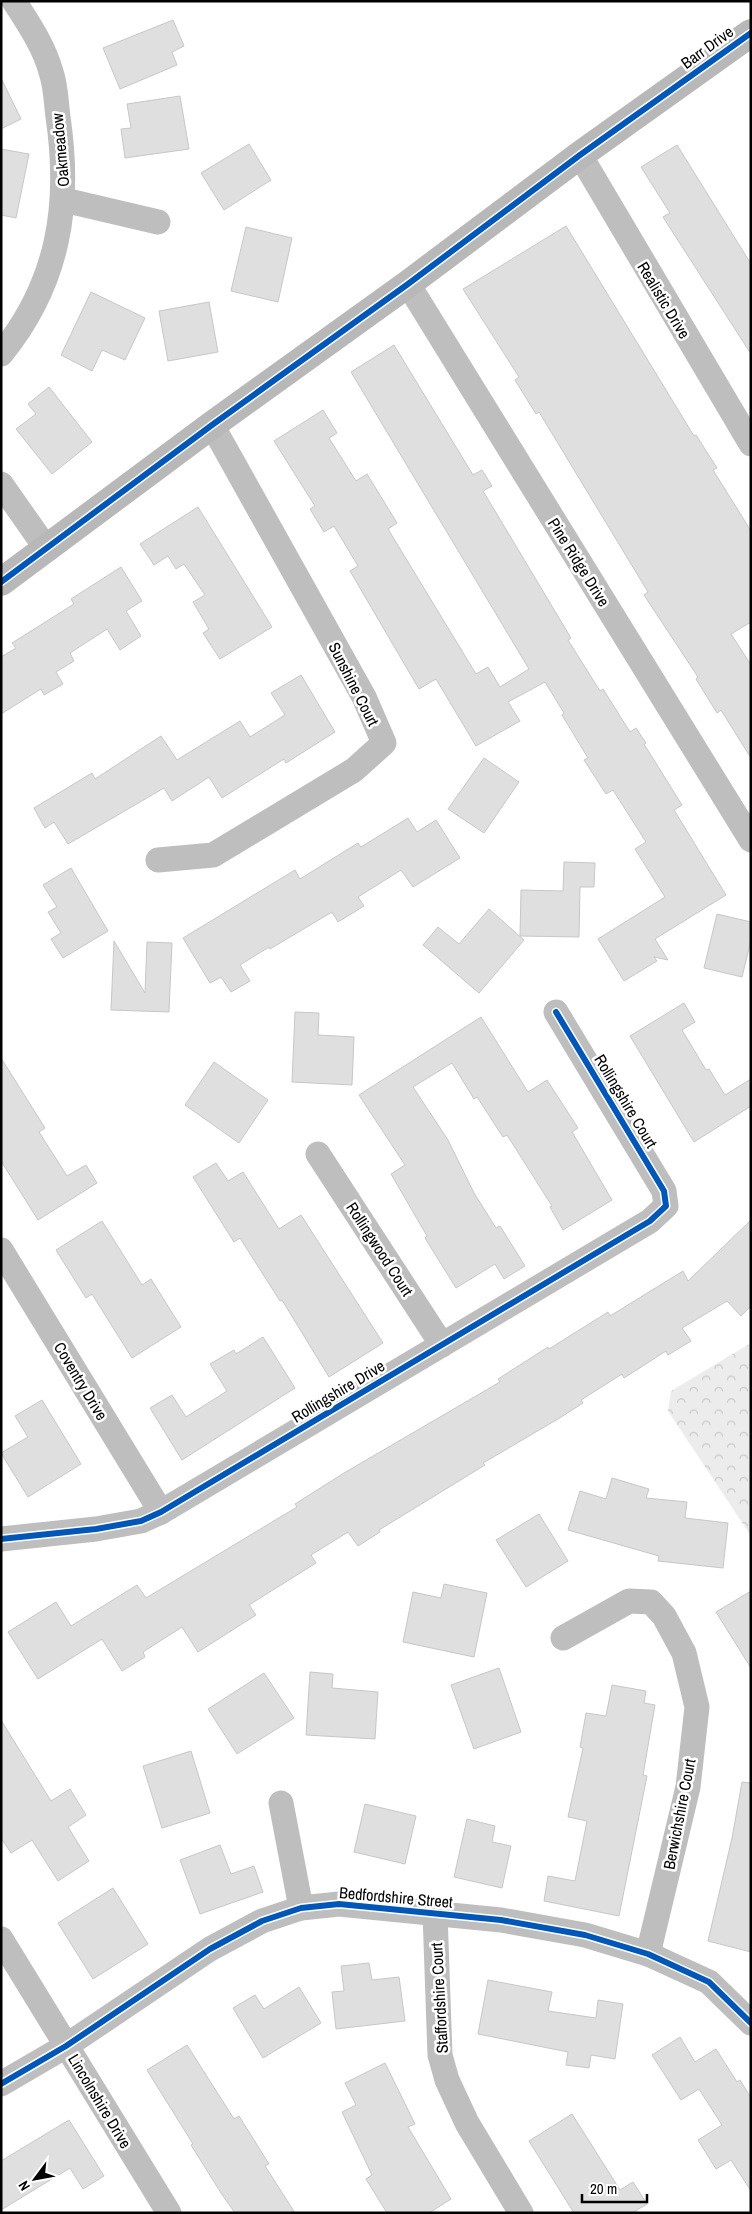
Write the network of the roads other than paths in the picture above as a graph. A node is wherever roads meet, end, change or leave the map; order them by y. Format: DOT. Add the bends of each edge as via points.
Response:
graph roads {
  1 [pos="14,1"];
  2 [pos="751,33"];
  3 [pos="580,155"];
  4 [pos="64,200"];
  5 [pos="158,222"];
  6 [pos="408,284"];
  7 [pos="1,354"];
  8 [pos="212,425"];
  9 [pos="751,444"];
  10 [pos="1,484"];
  11 [pos="46,548"];
  12 [pos="1,582"];
  13 [pos="751,840"];
  14 [pos="158,860"];
  15 [pos="556,1012"];
  16 [pos="318,1154"];
  17 [pos="666,1206"];
  18 [pos="1,1250"];
  19 [pos="442,1345"];
  20 [pos="161,1512"];
  21 [pos="1,1539"];
  22 [pos="563,1638"];
  23 [pos="281,1803"];
  24 [pos="301,1908"];
  25 [pos="435,1913"];
  26 [pos="1,1938"];
  27 [pos="648,1954"];
  28 [pos="751,2023"];
  29 [pos="66,2046"];
  30 [pos="1,2084"];
  31 [pos="168,2213"];
  32 [pos="521,2213"];
  1 -- 4 [label="street, Oakmeadow" via="37,37 52,72 64,156"];
  2 -- 3 [label="street, Barr Drive"];
  3 -- 6 [label="street, Barr Drive"];
  3 -- 9 [label="street, Realistic Drive"];
  4 -- 5 [label="street"];
  4 -- 7 [label="street, Oakmeadow" via="55,251 45,280 16,336"];
  6 -- 8 [label="street, Barr Drive"];
  6 -- 13 [label="street, Pine Ridge Drive"];
  8 -- 11 [label="street, Barr Drive"];
  8 -- 14 [label="street, Sunshine Court" via="364,697 384,743 354,770 213,855"];
  10 -- 11 [label="street"];
  11 -- 12 [label="street, Barr Drive"];
  15 -- 17 [label="street, Rollingshire Court" via="664,1192"];
  16 -- 19 [label="street, Rollingwood Court"];
  17 -- 19 [label="street, Rollingshire Drive" via="650,1221"];
  18 -- 20 [label="street, Coventry Drive"];
  19 -- 20 [label="street, Rollingshire Drive"];
  20 -- 21 [label="street, Rollingshire Drive" via="141,1521 96,1529"];
  22 -- 27 [label="street, Berwichshire Court" via="629,1600 651,1602 664,1616 684,1653 697,1707 688,1787"];
  23 -- 24 [label="street"];
  24 -- 25 [label="street, Bedfordshire Street" via="340,1904"];
  24 -- 29 [label="street, Bedfordshire Street" via="262,1920 210,1949"];
  25 -- 27 [label="street, Bedfordshire Street" via="501,1920 585,1935"];
  25 -- 32 [label="street, Staffordshire Court" via="442,2064 466,2123"];
  26 -- 29 [label="street, Lincolnshire Drive"];
  27 -- 28 [label="street, Bedfordshire Street" via="709,1982"];
  29 -- 30 [label="street, Bedfordshire Street"];
  29 -- 31 [label="street, Lincolnshire Drive"];
}
